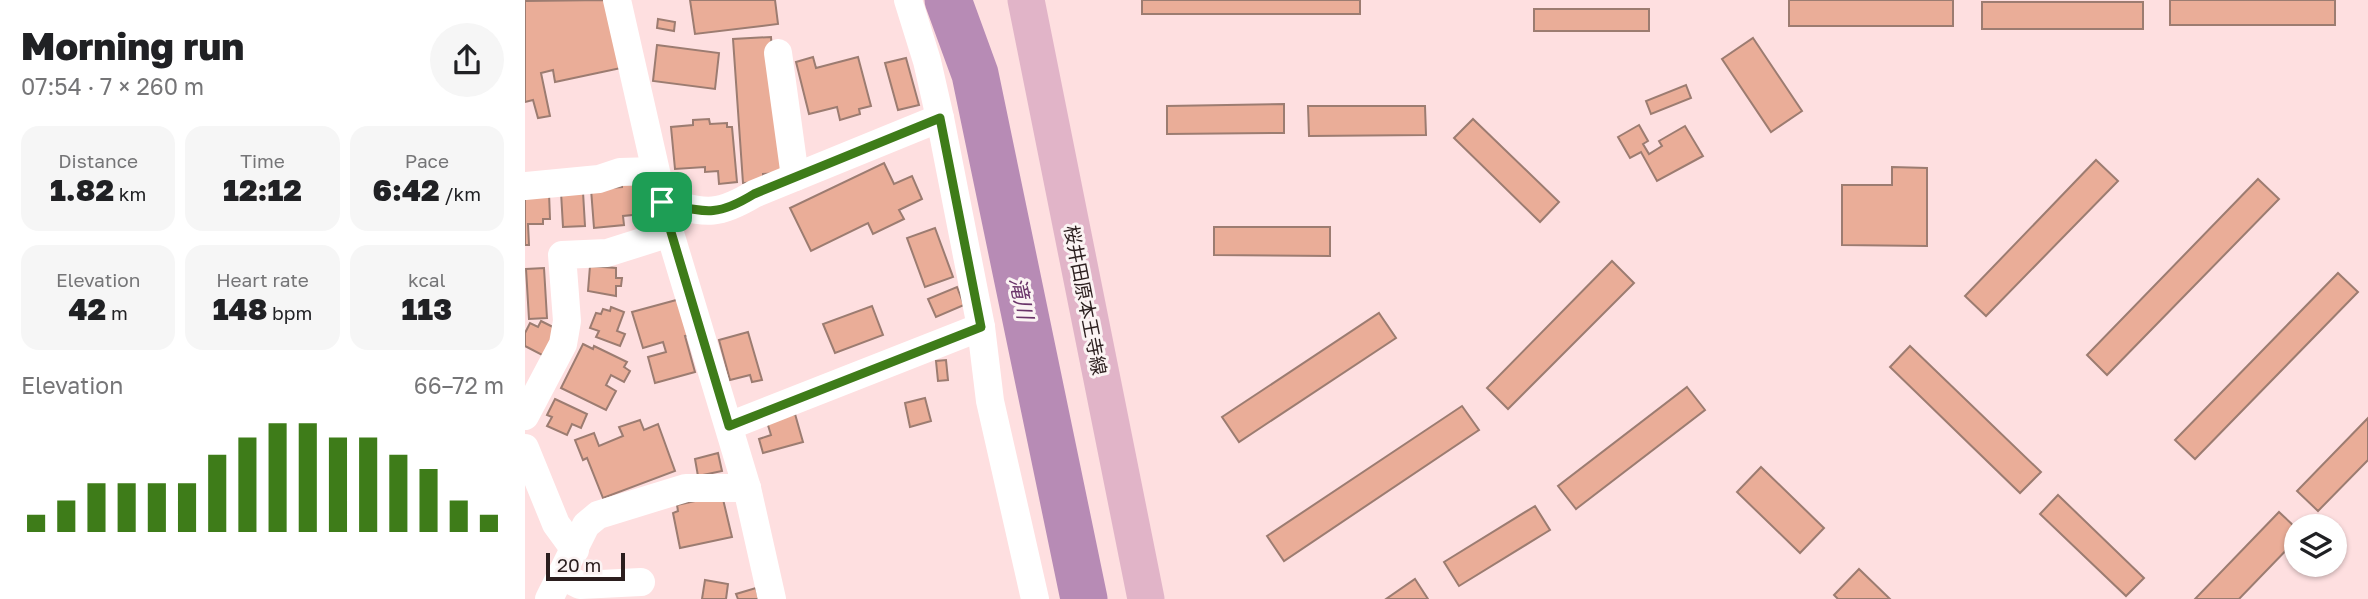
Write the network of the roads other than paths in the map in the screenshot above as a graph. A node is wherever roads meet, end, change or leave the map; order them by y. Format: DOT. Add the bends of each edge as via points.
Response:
graph roads {
  1 [pos="617,0"];
  2 [pos="908,0"];
  3 [pos="1026,0"];
  4 [pos="778,53"];
  5 [pos="940,118"];
  6 [pos="655,171"];
  7 [pos="795,177"];
  8 [pos="525,186"];
  9 [pos="662,202"];
  10 [pos="670,233"];
  11 [pos="981,327"];
  12 [pos="525,416"];
  13 [pos="729,426"];
  14 [pos="525,449"];
  15 [pos="747,488"];
  16 [pos="575,550"];
  17 [pos="641,582"];
  18 [pos="556,588"];
  19 [pos="772,599"];
  20 [pos="1035,599"];
  21 [pos="1146,599"];
  1 -- 6 [label="street"];
  2 -- 5 [label="street"];
  3 -- 21 [label="main road, 桜井田原本王寺線"];
  4 -- 7 [label="street"];
  5 -- 7 [label="street"];
  5 -- 11 [label="street"];
  6 -- 8 [label="street"];
  6 -- 9 [label="street"];
  7 -- 9 [label="street" via="716,212"];
  9 -- 10 [label="street"];
  10 -- 12 [label="street" via="607,253 562,255 567,321 563,344"];
  10 -- 13 [label="street"];
  11 -- 13 [label="street"];
  11 -- 20 [label="street" via="990,401"];
  13 -- 15 [label="street"];
  14 -- 16 [label="street" via="556,524"];
  15 -- 16 [label="street" via="686,488 598,515 586,524"];
  15 -- 19 [label="street"];
  16 -- 18 [label="street"];
  17 -- 18 [label="street"];
}
